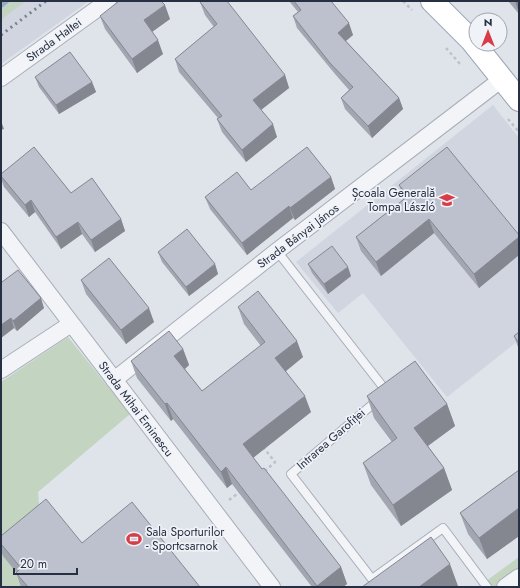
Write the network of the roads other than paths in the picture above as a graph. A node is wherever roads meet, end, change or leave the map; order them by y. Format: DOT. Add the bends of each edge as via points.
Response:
graph roads {
  1 [pos="108,1"];
  2 [pos="432,1"];
  3 [pos="1,78"];
  4 [pos="502,79"];
  5 [pos="519,100"];
  6 [pos="1,231"];
  7 [pos="277,251"];
  8 [pos="71,324"];
  9 [pos="1,370"];
  10 [pos="114,380"];
  11 [pos="519,577"];
  12 [pos="272,587"];
  13 [pos="488,587"];
  14 [pos="505,587"];
  1 -- 3 [label="street, Strada Haltei"];
  2 -- 4 [label="main road" via="471,40"];
  4 -- 5 [label="main road"];
  4 -- 7 [label="street, Strada Bányai János"];
  6 -- 8 [label="street, Strada Mihai Eminescu"];
  7 -- 10 [label="street, Strada Bányai János"];
  7 -- 13 [label="lane, Intrarea Garofiței" via="387,392 291,474 372,579 443,528"];
  8 -- 9 [label="street"];
  8 -- 10 [label="street, Strada Mihai Eminescu"];
  10 -- 12 [label="street, Strada Mihai Eminescu"];
  11 -- 14 [label="street"];
}
